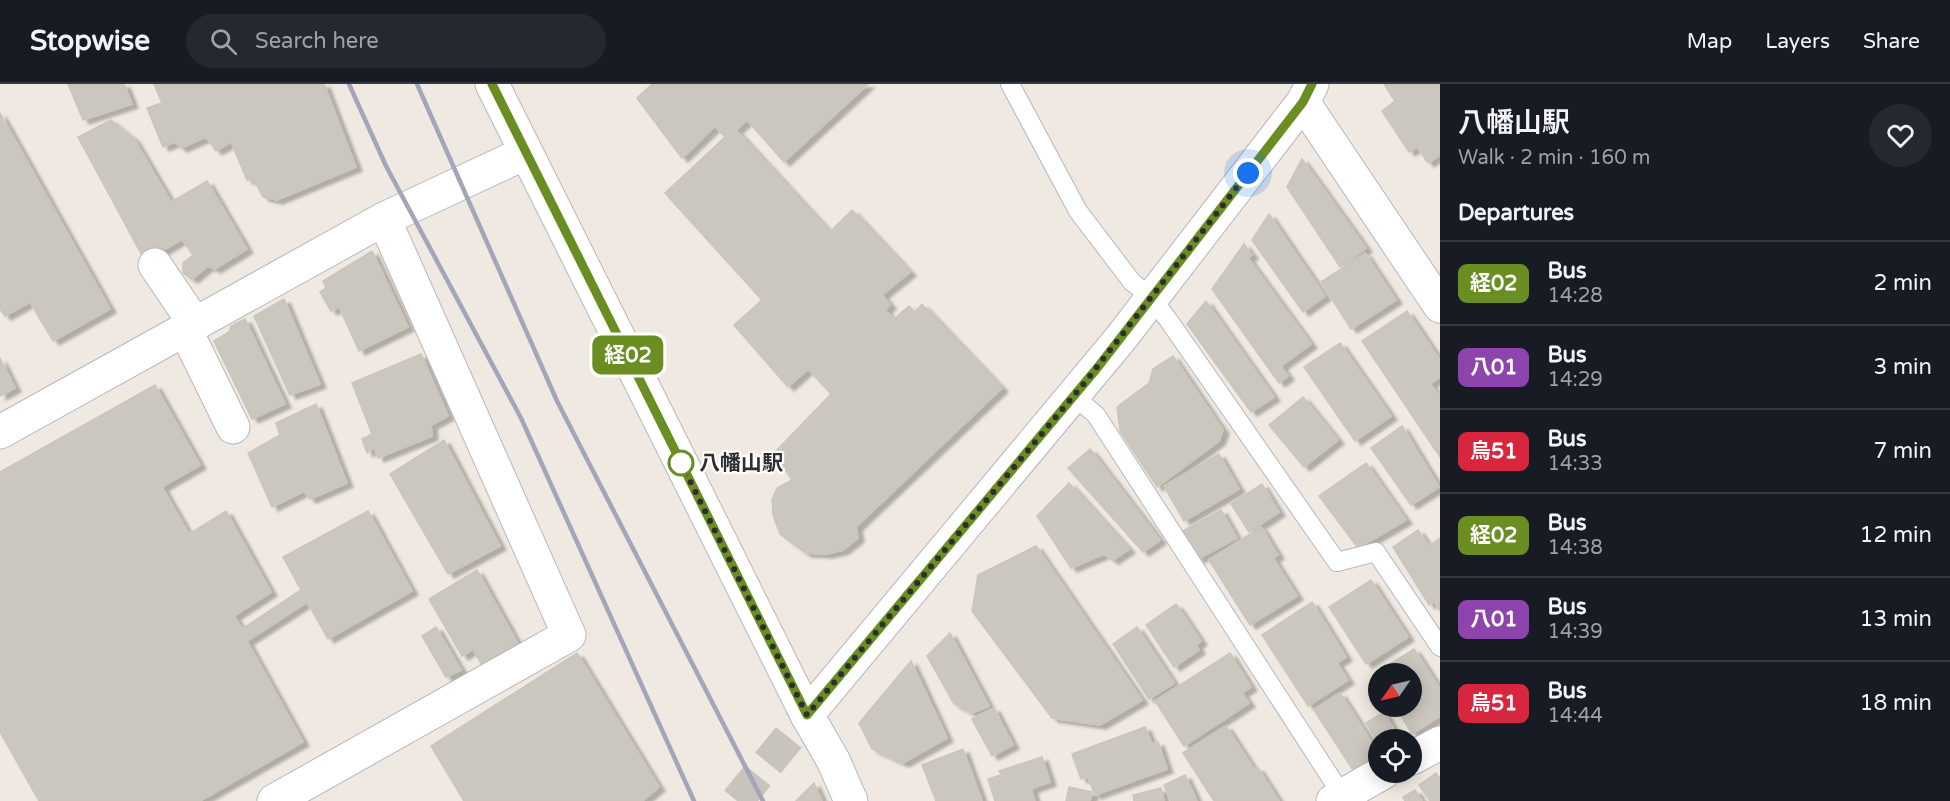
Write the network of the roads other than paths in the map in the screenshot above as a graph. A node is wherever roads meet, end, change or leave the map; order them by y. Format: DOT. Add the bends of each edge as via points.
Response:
graph roads {
  1 [pos="492,84"];
  2 [pos="1010,84"];
  3 [pos="1308,93"];
  4 [pos="525,153"];
  5 [pos="384,219"];
  6 [pos="154,265"];
  7 [pos="1152,298"];
  8 [pos="1440,306"];
  9 [pos="190,327"];
  10 [pos="1074,396"];
  11 [pos="233,427"];
  12 [pos="0,432"];
  13 [pos="1440,647"];
  14 [pos="807,715"];
  15 [pos="1440,743"];
  16 [pos="1422,753"];
  17 [pos="1368,781"];
  18 [pos="1337,798"];
  19 [pos="274,801"];
  20 [pos="851,801"];
  1 -- 4 [label="street"];
  2 -- 7 [label="lane" via="1078,211 1132,282"];
  3 -- 7 [label="street"];
  3 -- 8 [label="street"];
  4 -- 5 [label="street"];
  4 -- 14 [label="street"];
  5 -- 9 [label="street"];
  5 -- 19 [label="street" via="569,635"];
  6 -- 9 [label="street"];
  7 -- 10 [label="street"];
  7 -- 13 [label="lane" via="1337,562 1377,552"];
  9 -- 11 [label="street"];
  9 -- 12 [label="street"];
  10 -- 14 [label="street"];
  10 -- 18 [label="lane" via="1096,415"];
  14 -- 20 [label="street"];
  15 -- 16 [label="street"];
  17 -- 18 [label="street"];
}
